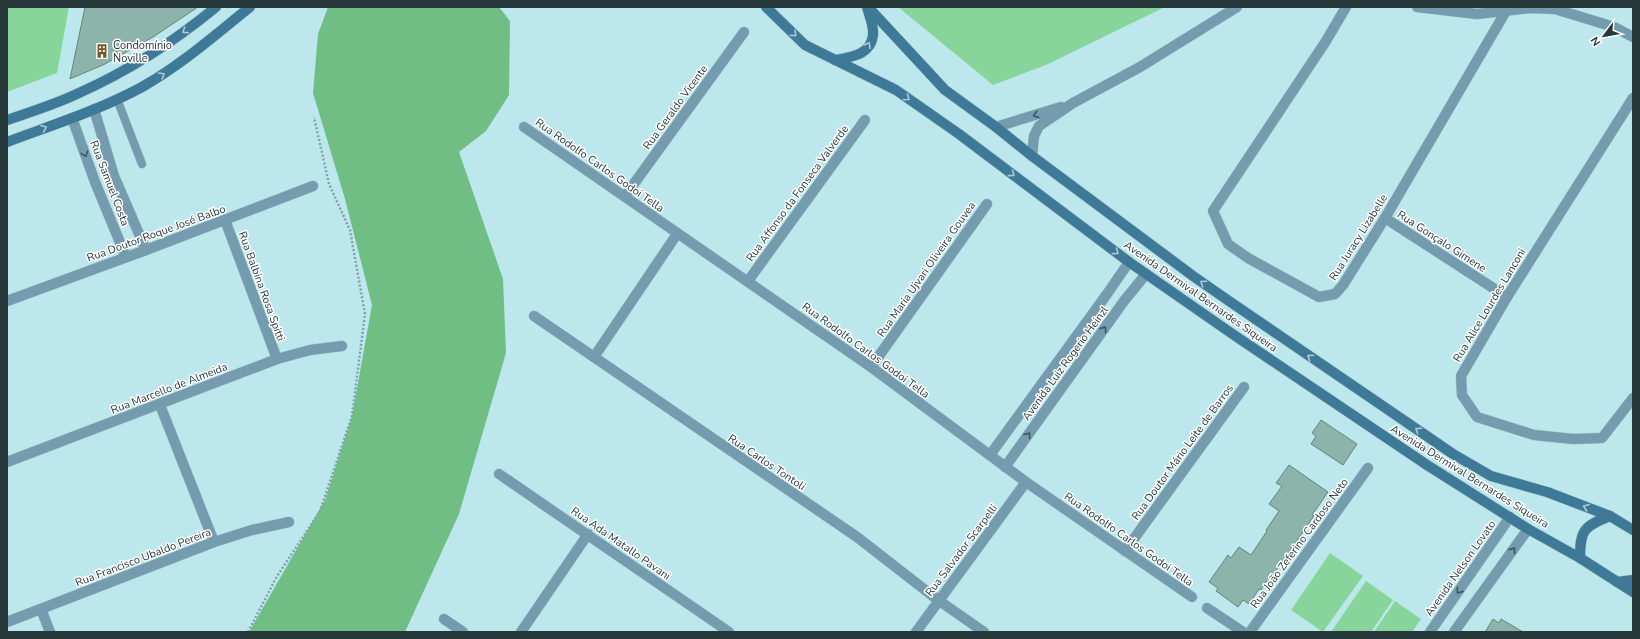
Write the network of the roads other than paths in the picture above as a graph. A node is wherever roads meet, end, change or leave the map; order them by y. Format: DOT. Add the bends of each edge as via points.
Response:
graph roads {
  1 [pos="216,7"];
  2 [pos="250,7"];
  3 [pos="766,7"];
  4 [pos="867,7"];
  5 [pos="1237,7"];
  6 [pos="1346,7"];
  7 [pos="1417,7"];
  8 [pos="1506,11"];
  9 [pos="744,32"];
  10 [pos="1633,37"];
  11 [pos="835,60"];
  12 [pos="117,98"];
  13 [pos="1633,98"];
  14 [pos="1073,103"];
  15 [pos="94,109"];
  16 [pos="72,118"];
  17 [pos="7,120"];
  18 [pos="865,120"];
  19 [pos="524,127"];
  20 [pos="996,127"];
  21 [pos="7,142"];
  22 [pos="1032,156"];
  23 [pos="142,164"];
  24 [pos="313,186"];
  25 [pos="625,196"];
  26 [pos="987,204"];
  27 [pos="1384,218"];
  28 [pos="225,220"];
  29 [pos="677,234"];
  30 [pos="146,250"];
  31 [pos="126,257"];
  32 [pos="1129,262"];
  33 [pos="1146,274"];
  34 [pos="748,281"];
  35 [pos="1507,297"];
  36 [pos="7,301"];
  37 [pos="534,316"];
  38 [pos="342,346"];
  39 [pos="594,357"];
  40 [pos="277,359"];
  41 [pos="871,367"];
  42 [pos="1244,387"];
  43 [pos="1633,398"];
  44 [pos="160,405"];
  45 [pos="990,455"];
  46 [pos="7,462"];
  47 [pos="1005,467"];
  48 [pos="1368,468"];
  49 [pos="499,474"];
  50 [pos="1026,482"];
  51 [pos="1610,516"];
  52 [pos="1510,517"];
  53 [pos="289,522"];
  54 [pos="1528,529"];
  55 [pos="1633,530"];
  56 [pos="588,534"];
  57 [pos="214,542"];
  58 [pos="1125,551"];
  59 [pos="1580,558"];
  60 [pos="1633,580"];
  61 [pos="1617,582"];
  62 [pos="1633,592"];
  63 [pos="1192,597"];
  64 [pos="938,600"];
  65 [pos="1207,608"];
  66 [pos="41,609"];
  67 [pos="444,619"];
  68 [pos="7,622"];
  69 [pos="50,632"];
  70 [pos="463,632"];
  71 [pos="521,632"];
  72 [pos="729,632"];
  73 [pos="916,632"];
  74 [pos="984,632"];
  75 [pos="1243,632"];
  76 [pos="1250,632"];
  77 [pos="1430,632"];
  78 [pos="1454,632"];
  1 -- 17 [label="main road, one-way" via="195,25 122,71 79,93"];
  12 -- 2 [label="main road, one-way" via="170,70"];
  3 -- 11 [label="main road, Avenida Dermival Bernardes Siqueira, one-way" via="805,45"];
  11 -- 4 [label="main road, one-way" via="856,57 871,44 873,34"];
  4 -- 20 [label="main road, Avenida Dermival Bernardes Siqueira" via="945,90"];
  5 -- 14 [label="street" via="1140,67"];
  6 -- 27 [label="street, Rua Juracy Lizabelle" via="1213,211 1228,244 1248,258 1319,297 1335,294 1343,285"];
  7 -- 8 [label="street" via="1477,14"];
  8 -- 10 [label="street" via="1530,8 1555,9 1614,28"];
  8 -- 27 [label="street, Rua Juracy Lizabelle"];
  9 -- 25 [label="street, Rua Geraldo Vicente"];
  11 -- 32 [label="main road, Avenida Dermival Bernardes Siqueira, one-way" via="903,94"];
  12 -- 15 [label="main road"];
  12 -- 23 [label="lane"];
  13 -- 35 [label="street, Rua Alice Lourdes Lanconi"];
  14 -- 20 [label="street, one-way"];
  14 -- 22 [label="street" via="1039,126 1034,136"];
  15 -- 16 [label="main road"];
  15 -- 30 [label="street, Rua Samuel Costa" via="114,176"];
  21 -- 16 [label="main road, one-way"];
  16 -- 31 [label="street, Rua Samuel Costa, one-way"];
  18 -- 34 [label="street, Rua Affonso da Fonseca Valverde"];
  19 -- 25 [label="street, Rua Rodolfo Carlos Godoi Tella"];
  20 -- 22 [label="main road, Avenida Dermival Bernardes Siqueira"];
  51 -- 22 [label="main road, Avenida Dermival Bernardes Siqueira, one-way" via="1547,492 1492,476 1453,454 1193,276"];
  24 -- 28 [label="street, Rua Doutor Roque José Balbo"];
  25 -- 29 [label="street, Rua Rodolfo Carlos Godoi Tella"];
  26 -- 41 [label="street, Rua Maria Ujvari Oliveira Gouvea"];
  27 -- 35 [label="street, Rua Gonçalo Gimene"];
  28 -- 30 [label="street, Rua Doutor Roque José Balbo"];
  28 -- 40 [label="street, Rua Balbina Rosa Spitti"];
  29 -- 34 [label="street, Rua Rodolfo Carlos Godoi Tella"];
  29 -- 39 [label="street"];
  30 -- 31 [label="street, Rua Doutor Roque José Balbo"];
  31 -- 36 [label="street, Rua Doutor Roque José Balbo"];
  32 -- 33 [label="main road, Avenida Dermival Bernardes Siqueira"];
  32 -- 45 [label="street, Avenida Luiz Rogerio Heinzl"];
  47 -- 33 [label="street, Avenida Luiz Rogerio Heinzl, one-way"];
  33 -- 52 [label="main road, Avenida Dermival Bernardes Siqueira" via="1427,465"];
  34 -- 41 [label="street, Rua Rodolfo Carlos Godoi Tella"];
  35 -- 43 [label="street, Rua Alice Lourdes Lanconi" via="1460,376 1462,395 1477,417 1534,435 1573,439 1602,438"];
  37 -- 39 [label="street, Rua Carlos Tontoli"];
  38 -- 40 [label="street, Rua Marcello de Almeida" via="310,350"];
  39 -- 64 [label="street, Rua Carlos Tontoli" via="857,537"];
  40 -- 44 [label="street, Rua Marcello de Almeida"];
  41 -- 45 [label="street, Rua Rodolfo Carlos Godoi Tella"];
  42 -- 58 [label="street, Rua Doutor Mário Leite de Barros"];
  44 -- 46 [label="street, Rua Marcello de Almeida"];
  44 -- 57 [label="street"];
  45 -- 47 [label="street, Rua Rodolfo Carlos Godoi Tella"];
  47 -- 50 [label="street, Rua Rodolfo Carlos Godoi Tella"];
  48 -- 76 [label="street, Rua João Zeferino Cardoso Neto"];
  49 -- 56 [label="street, Rua Ada Matallo Pavani"];
  50 -- 58 [label="street, Rua Rodolfo Carlos Godoi Tella"];
  50 -- 64 [label="street, Rua Salvador Scarpelli"];
  51 -- 55 [label="main road, Avenida Dermival Bernardes Siqueira"];
  51 -- 59 [label="main road" via="1587,527 1581,535"];
  52 -- 54 [label="main road, Avenida Dermival Bernardes Siqueira"];
  52 -- 77 [label="street, Avenida Nelson Lovato, one-way"];
  53 -- 57 [label="street, Rua Francisco Ubaldo Pereira"];
  54 -- 59 [label="main road, Avenida Dermival Bernardes Siqueira"];
  78 -- 54 [label="street, one-way"];
  56 -- 71 [label="street"];
  56 -- 72 [label="street, Rua Ada Matallo Pavani"];
  57 -- 66 [label="street, Rua Francisco Ubaldo Pereira"];
  58 -- 63 [label="street, Rua Rodolfo Carlos Godoi Tella"];
  59 -- 61 [label="main road, Avenida Dermival Bernardes Siqueira"];
  60 -- 61 [label="main road"];
  61 -- 62 [label="main road, Avenida Dermival Bernardes Siqueira"];
  64 -- 73 [label="street, Rua Salvador Scarpelli"];
  64 -- 74 [label="street, Rua Carlos Tontoli"];
  65 -- 75 [label="street"];
  66 -- 68 [label="street, Rua Francisco Ubaldo Pereira"];
  66 -- 69 [label="street"];
  67 -- 70 [label="street"];
}
